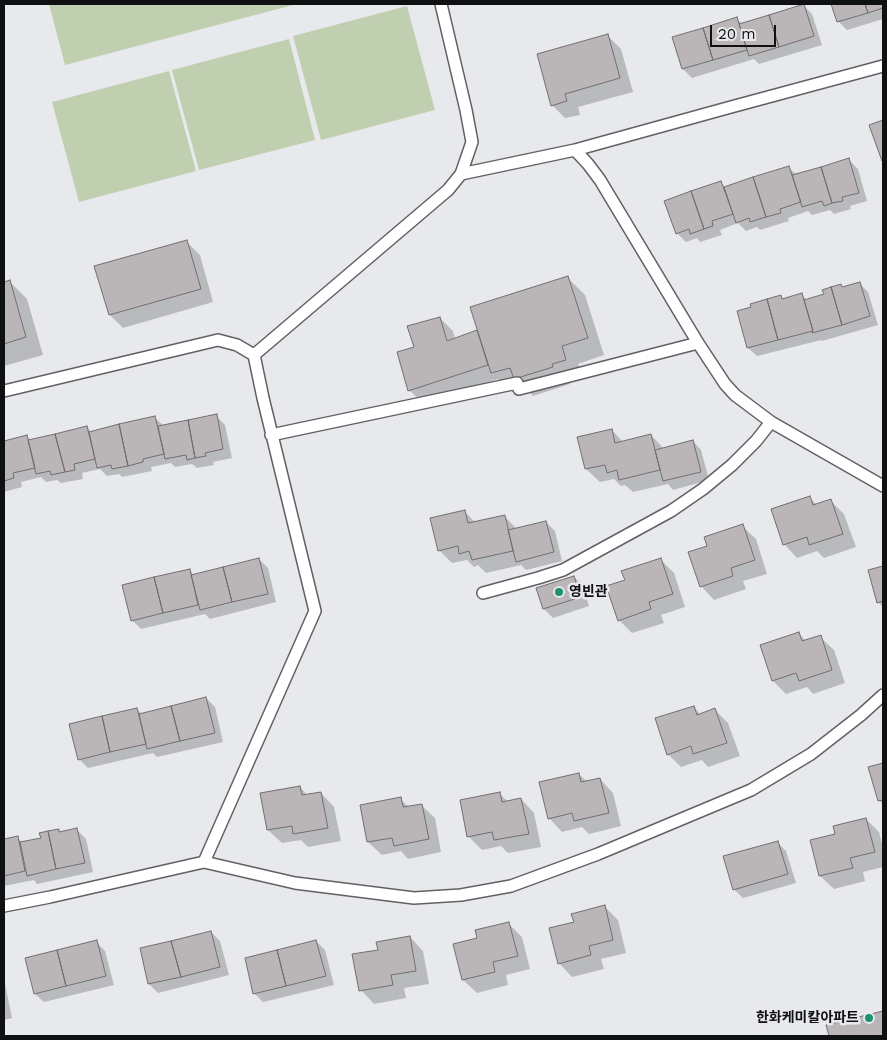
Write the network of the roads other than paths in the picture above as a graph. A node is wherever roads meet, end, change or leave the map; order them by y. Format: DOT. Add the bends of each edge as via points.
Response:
graph roads {
  1 [pos="441,4"];
  2 [pos="883,66"];
  3 [pos="575,150"];
  4 [pos="461,174"];
  5 [pos="698,343"];
  6 [pos="254,355"];
  7 [pos="4,392"];
  8 [pos="771,422"];
  9 [pos="271,435"];
  10 [pos="883,486"];
  11 [pos="482,592"];
  12 [pos="883,695"];
  13 [pos="204,862"];
  14 [pos="4,906"];
  1 -- 4 [label="lane" via="472,142"];
  2 -- 3 [label="lane"];
  3 -- 4 [label="lane"];
  3 -- 5 [label="lane" via="600,180"];
  4 -- 6 [label="lane" via="448,190"];
  5 -- 8 [label="lane" via="735,395"];
  5 -- 9 [label="lane" via="519,390 517,383"];
  6 -- 7 [label="lane" via="237,345 218,340"];
  6 -- 9 [label="lane"];
  8 -- 10 [label="lane"];
  8 -- 11 [label="lane" via="732,466 671,511 563,570"];
  9 -- 13 [label="lane" via="314,611"];
  12 -- 13 [label="lane" via="811,754 751,790 598,854 511,886 461,896 414,898 295,883"];
  13 -- 14 [label="lane"];
}
